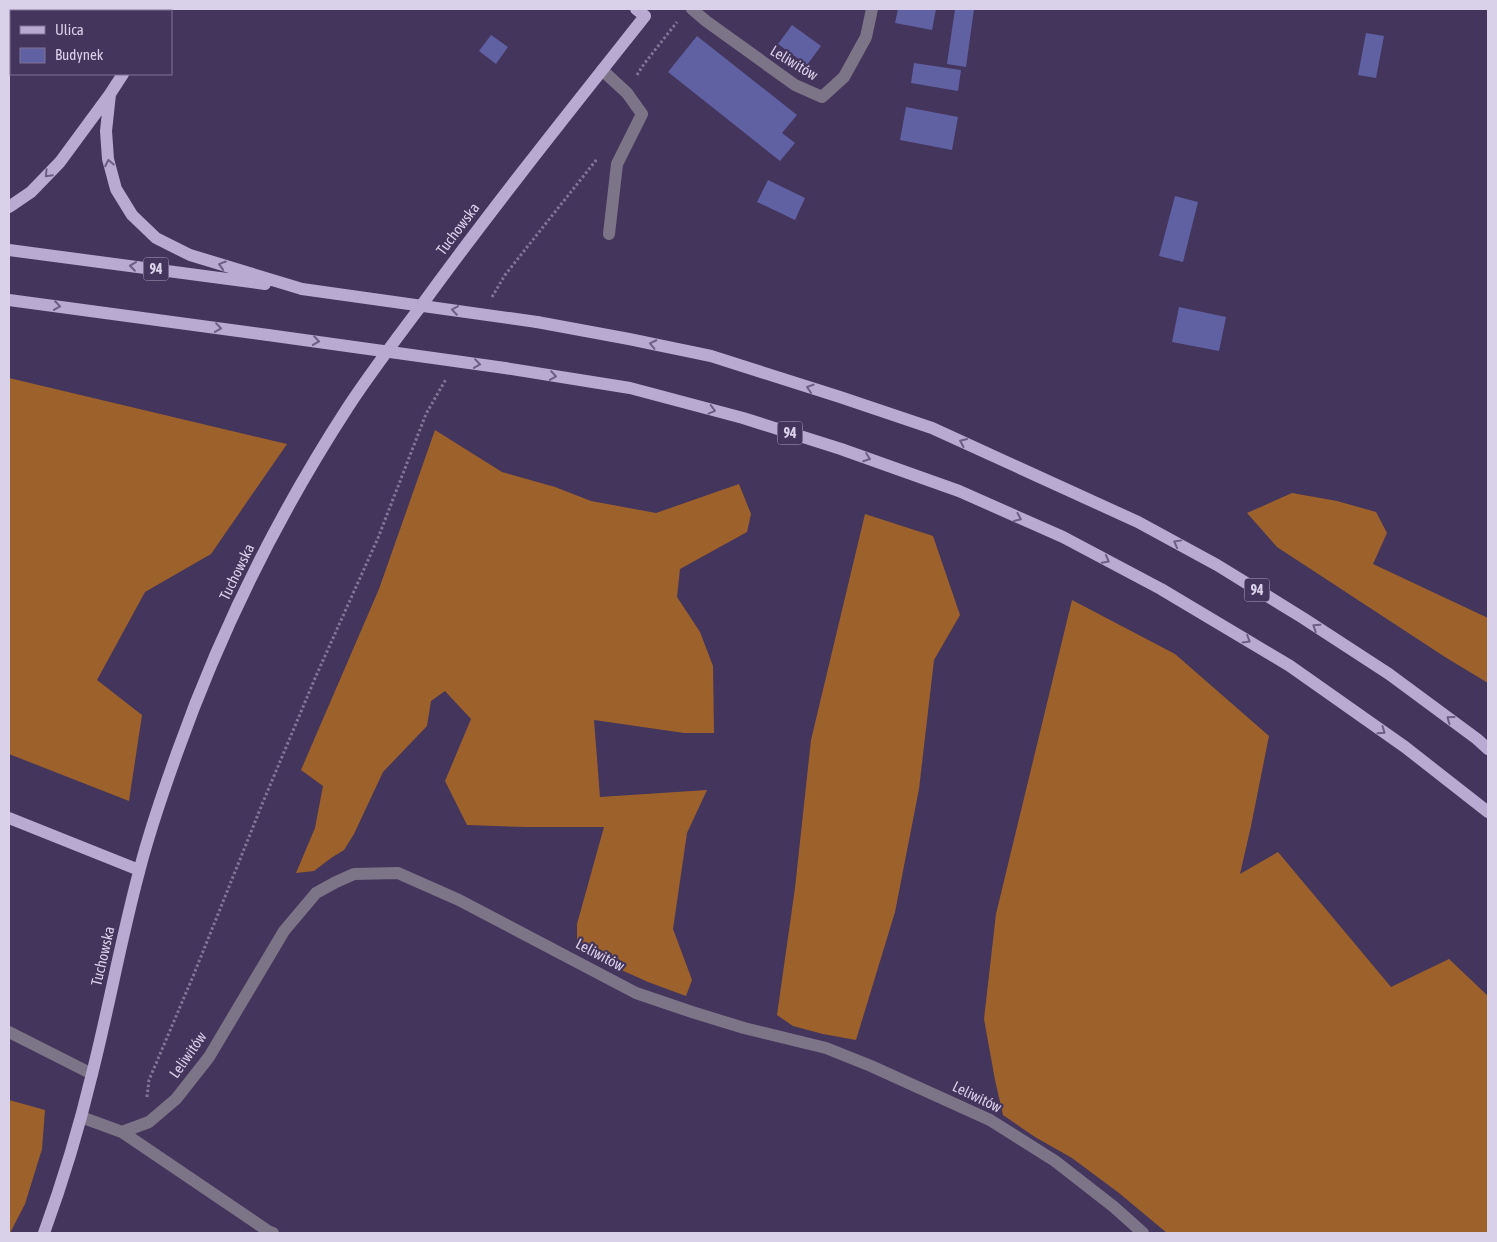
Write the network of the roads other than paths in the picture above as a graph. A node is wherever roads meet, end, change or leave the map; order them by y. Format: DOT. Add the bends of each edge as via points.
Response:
graph roads {
  1 [pos="692,9"];
  2 [pos="872,9"];
  3 [pos="644,11"];
  4 [pos="602,70"];
  5 [pos="122,75"];
  6 [pos="110,94"];
  7 [pos="9,207"];
  8 [pos="609,234"];
  9 [pos="9,250"];
  10 [pos="302,289"];
  11 [pos="9,300"];
  12 [pos="1488,749"];
  13 [pos="1488,812"];
  14 [pos="9,818"];
  15 [pos="139,870"];
  16 [pos="9,1032"];
  17 [pos="92,1074"];
  18 [pos="81,1116"];
  19 [pos="122,1132"];
  20 [pos="44,1233"];
  21 [pos="270,1233"];
  22 [pos="1143,1233"];
  1 -- 2 [label="street, Leliwitów" via="795,85 822,97 844,77 866,37"];
  3 -- 4 [label="main road, Tuchowska"];
  4 -- 8 [label="street" via="628,93 642,114 617,164"];
  4 -- 15 [label="main road, Tuchowska" via="373,371 279,522 202,687 176,754"];
  5 -- 6 [label="main road"];
  6 -- 7 [label="main road, one-way" via="60,162 31,192"];
  10 -- 6 [label="main road, one-way" via="190,255 156,238 132,215 116,189 108,160 106,130"];
  10 -- 9 [label="main road, 94, one-way"];
  12 -- 10 [label="main road, 94, one-way, bridge" via="1388,674 1217,565 1138,522 940,432 711,356 538,322"];
  11 -- 13 [label="main road, 94, one-way, bridge" via="630,388 743,418 841,449 959,491 1161,589 1290,666"];
  14 -- 15 [label="main road"];
  15 -- 17 [label="main road, Tuchowska"];
  16 -- 17 [label="street"];
  17 -- 18 [label="main road, Tuchowska"];
  18 -- 19 [label="street"];
  18 -- 20 [label="main road, Tuchowska"];
  19 -- 21 [label="street"];
  19 -- 22 [label="street, Leliwitów" via="149,1122 176,1099 209,1056 284,932 316,893 354,874 398,873 459,900 636,993 744,1028 826,1048 990,1120 1055,1161"];
}
